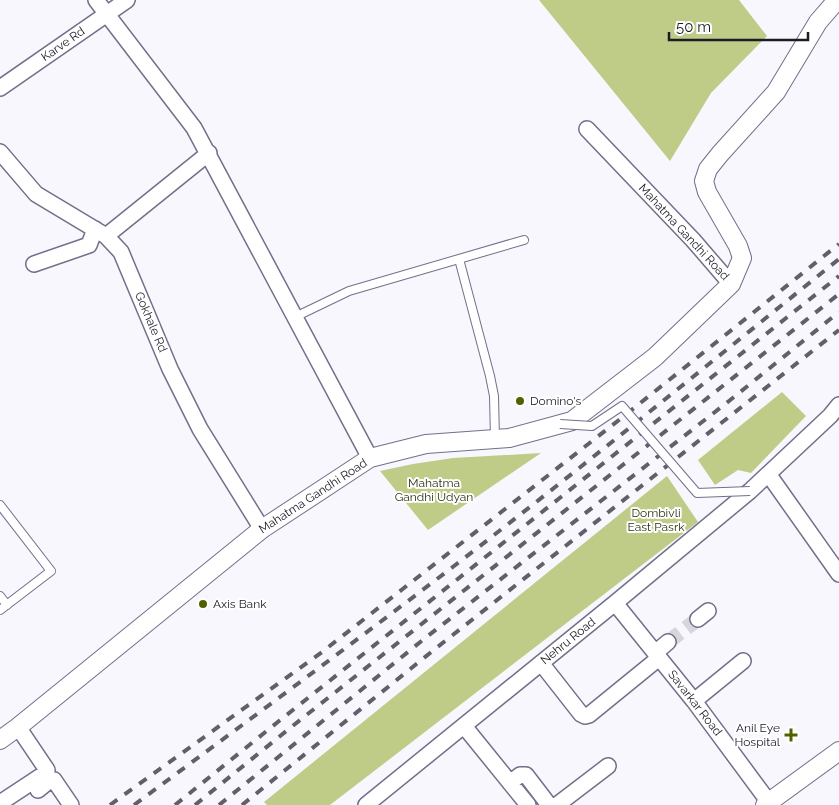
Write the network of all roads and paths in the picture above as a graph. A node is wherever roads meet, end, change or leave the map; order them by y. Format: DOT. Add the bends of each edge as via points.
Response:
graph roads {
  1 [pos="96,0"];
  2 [pos="127,0"];
  3 [pos="832,2"];
  4 [pos="107,14"];
  5 [pos="0,88"];
  6 [pos="587,129"];
  7 [pos="0,152"];
  8 [pos="209,153"];
  9 [pos="100,233"];
  10 [pos="524,240"];
  11 [pos="460,259"];
  12 [pos="34,264"];
  13 [pos="731,284"];
  14 [pos="295,317"];
  15 [pos="839,405"];
  16 [pos="560,424"];
  17 [pos="496,439"];
  18 [pos="370,458"];
  19 [pos="769,475"];
  20 [pos="750,491"];
  21 [pos="0,505"];
  22 [pos="262,529"];
  23 [pos="839,574"];
  24 [pos="0,596"];
  25 [pos="615,603"];
  26 [pos="7,605"];
  27 [pos="0,610"];
  28 [pos="668,642"];
  29 [pos="657,655"];
  30 [pos="743,661"];
  31 [pos="541,663"];
  32 [pos="694,701"];
  33 [pos="464,726"];
  34 [pos="18,727"];
  35 [pos="0,740"];
  36 [pos="839,751"];
  37 [pos="608,766"];
  38 [pos="510,783"];
  39 [pos="0,803"];
  40 [pos="768,804"];
  41 [pos="16,805"];
  42 [pos="71,805"];
  43 [pos="366,805"];
  44 [pos="528,805"];
  45 [pos="549,805"];
  46 [pos="557,805"];
  1 -- 4 [label="street"];
  2 -- 4 [label="street, Karve Rd"];
  3 -- 13 [label="street" via="776,92 708,169 704,181 707,192 742,258"];
  4 -- 5 [label="street, Karve Rd"];
  4 -- 8 [label="street" via="194,128"];
  6 -- 13 [label="street, Mahatma Gandhi Road"];
  7 -- 9 [label="street, Gokhale Rd" via="36,194"];
  8 -- 9 [label="street"];
  8 -- 14 [label="street"];
  9 -- 12 [label="street" via="89,245"];
  9 -- 22 [label="street, Gokhale Rd" via="121,252 170,369 200,429"];
  10 -- 11 [label="lane"];
  11 -- 14 [label="lane" via="349,291"];
  11 -- 17 [label="lane" via="490,376"];
  13 -- 16 [label="street, Mahatma Gandhi Road" via="655,357 572,421"];
  14 -- 18 [label="street"];
  15 -- 19 [label="street, Nehru Road"];
  16 -- 17 [label="street, Mahatma Gandhi Road"];
  16 -- 20 [label="lane, bridge" via="592,426 622,406 698,493"];
  17 -- 18 [label="street, Mahatma Gandhi Road" via="426,444"];
  18 -- 22 [label="street, Mahatma Gandhi Road"];
  19 -- 20 [label="street, Nehru Road"];
  19 -- 23 [label="street"];
  20 -- 25 [label="street, Nehru Road"];
  21 -- 26 [label="lane" via="51,571"];
  22 -- 34 [label="street, Mahatma Gandhi Road"];
  24 -- 26 [label="lane"];
  25 -- 29 [label="street, Savarkar Road"];
  25 -- 31 [label="street, Nehru Road"];
  26 -- 27 [label="lane"];
  28 -- 29 [label="street"];
  29 -- 31 [label="street" via="585,716"];
  29 -- 32 [label="street, Savarkar Road"];
  30 -- 32 [label="street"];
  31 -- 33 [label="street, Nehru Road"];
  32 -- 40 [label="street, Savarkar Road"];
  33 -- 38 [label="street"];
  33 -- 43 [label="street, Nehru Road"];
  34 -- 35 [label="street, Mahatma Gandhi Road"];
  34 -- 39 [label="street" via="47,772"];
  36 -- 40 [label="street"];
  37 -- 46 [label="street"];
  38 -- 44 [label="street"];
  38 -- 45 [label="street" via="520,775 526,775"];
  41 -- 42 [label="street" via="54,780"];
}
